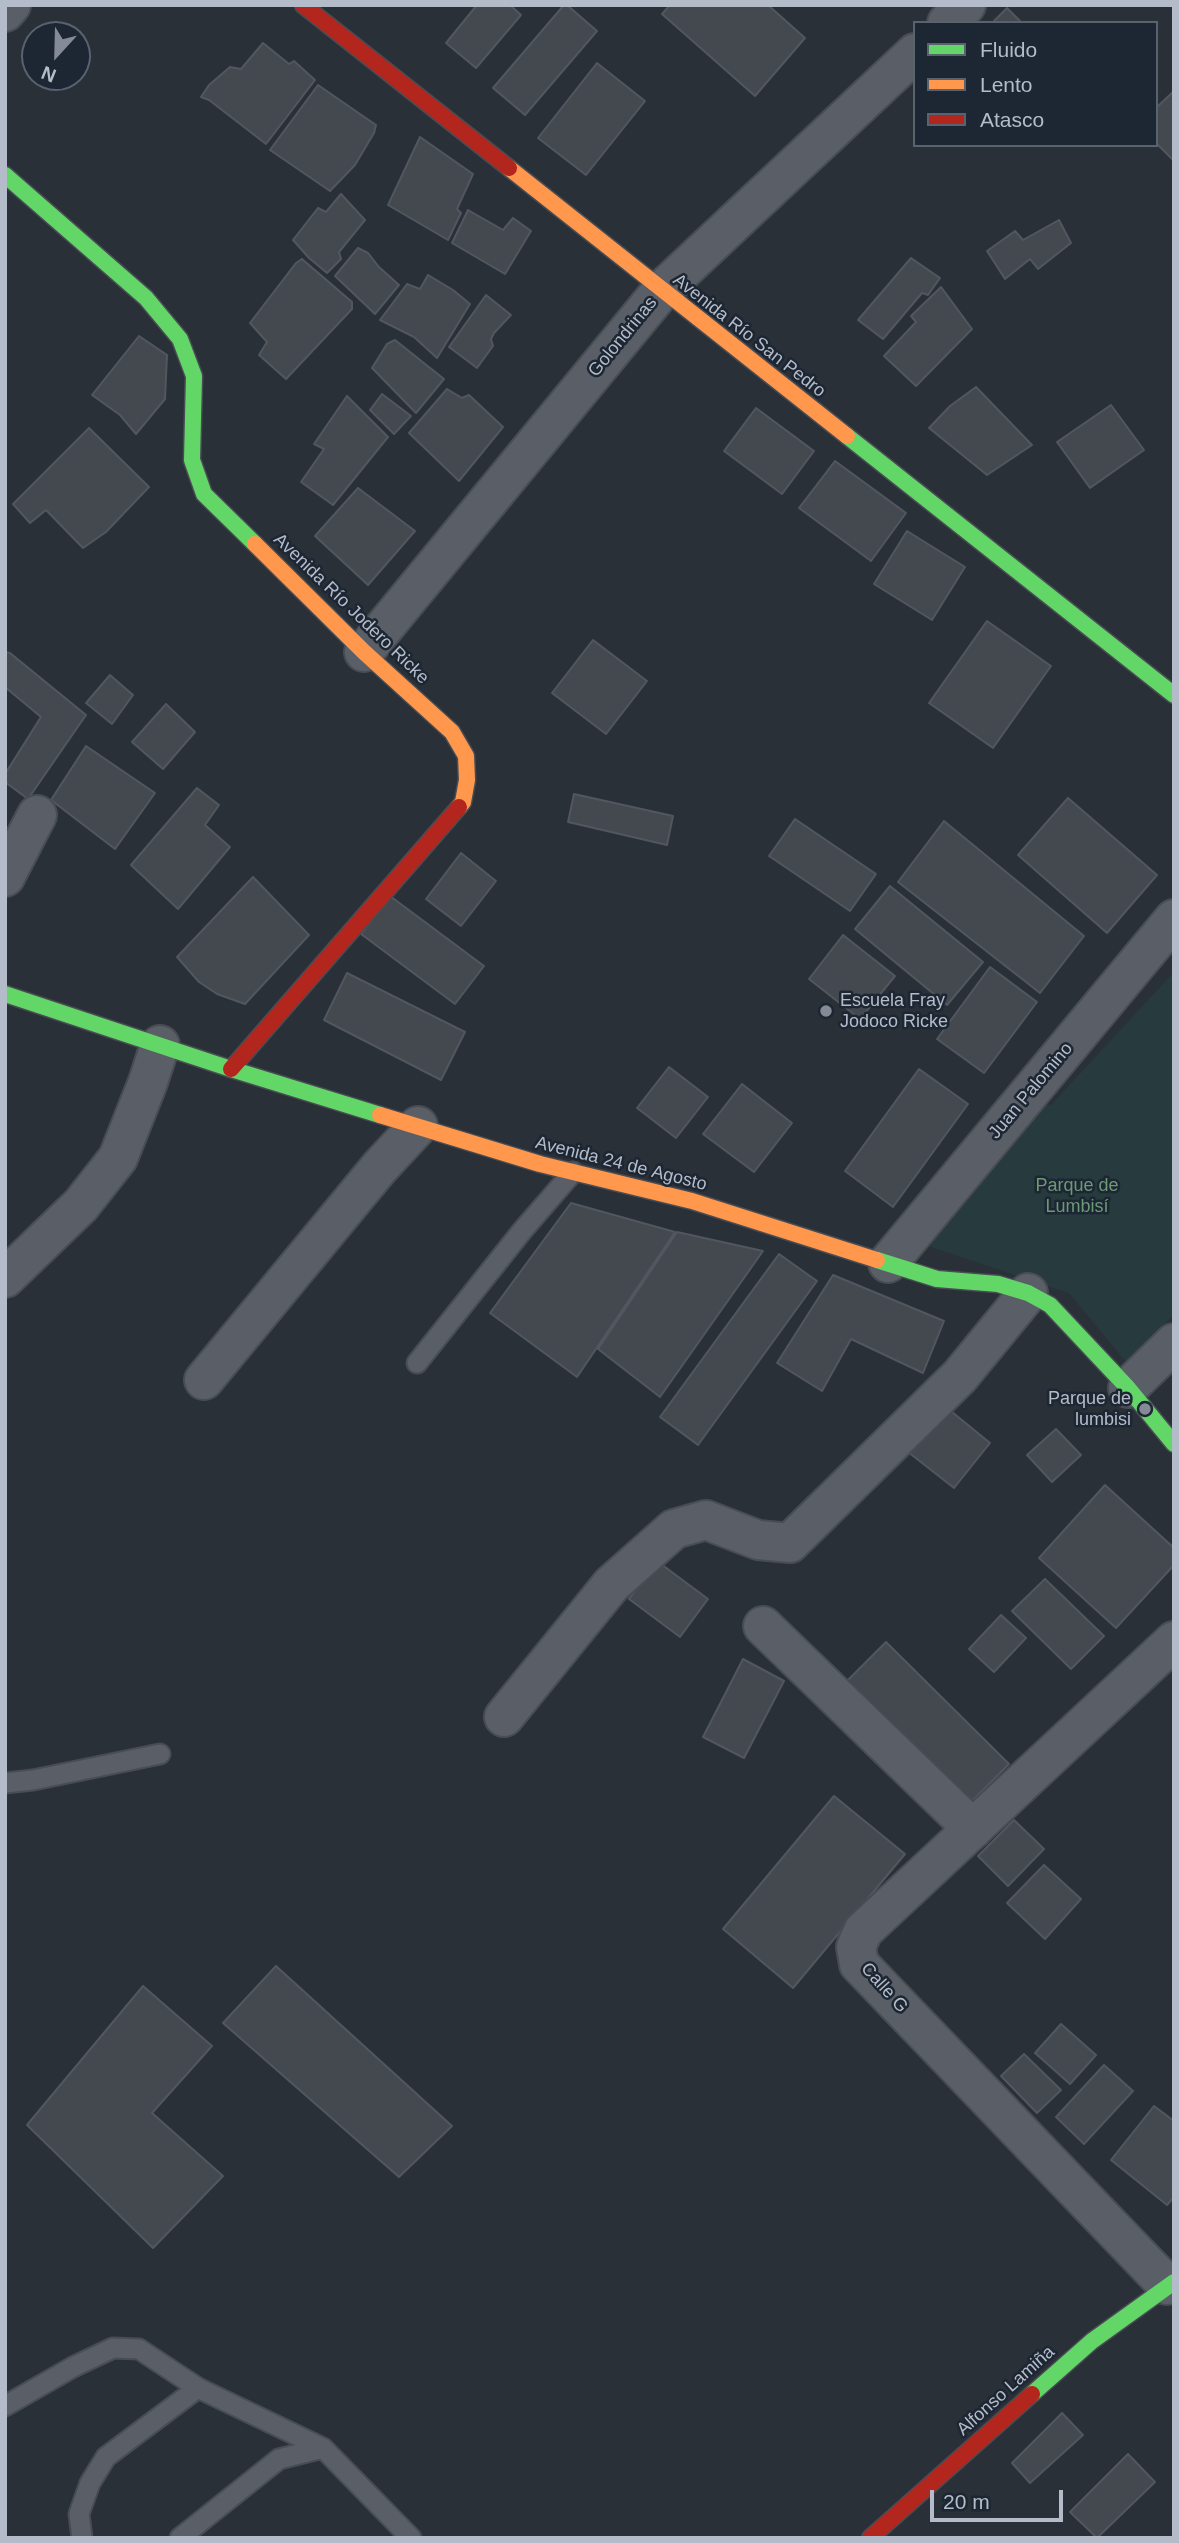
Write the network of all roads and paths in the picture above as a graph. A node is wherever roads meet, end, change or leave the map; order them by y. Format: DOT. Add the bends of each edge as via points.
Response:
graph roads {
  1 [pos="11,5"];
  2 [pos="303,5"];
  3 [pos="966,5"];
  4 [pos="5,12"];
  5 [pos="949,21"];
  6 [pos="913,55"];
  7 [pos="5,175"];
  8 [pos="661,291"];
  9 [pos="364,652"];
  10 [pos="1174,695"];
  11 [pos="37,816"];
  12 [pos="5,877"];
  13 [pos="1174,919"];
  14 [pos="5,994"];
  15 [pos="160,1045"];
  16 [pos="232,1069"];
  17 [pos="418,1126"];
  18 [pos="573,1172"];
  19 [pos="888,1263"];
  20 [pos="5,1278"];
  21 [pos="1028,1293"];
  22 [pos="1174,1343"];
  23 [pos="417,1363"];
  24 [pos="204,1380"];
  25 [pos="1128,1388"];
  26 [pos="1174,1444"];
  27 [pos="763,1626"];
  28 [pos="1174,1641"];
  29 [pos="504,1717"];
  30 [pos="160,1754"];
  31 [pos="5,1783"];
  32 [pos="973,1829"];
  33 [pos="1170,2284"];
  34 [pos="198,2388"];
  35 [pos="5,2406"];
  36 [pos="323,2448"];
  37 [pos="82,2538"];
  38 [pos="180,2538"];
  39 [pos="411,2538"];
  40 [pos="870,2538"];
  1 -- 4 [label="street"];
  2 -- 8 [label="street, Avenida Río San Pedro"];
  3 -- 5 [label="street"];
  6 -- 8 [label="street, Golondrinas"];
  7 -- 9 [label="street, Avenida Río Jodero Ricke" via="146,299 180,339 194,376 192,460 204,494"];
  8 -- 9 [label="street, Golondrinas"];
  8 -- 10 [label="street, Avenida Río San Pedro"];
  9 -- 16 [label="street, Avenida Río Jodero Ricke" via="452,732 466,755 463,802"];
  11 -- 12 [label="street"];
  13 -- 19 [label="street, Juan Palomino"];
  14 -- 15 [label="street, Avenida 24 de Agosto"];
  15 -- 16 [label="street, Avenida 24 de Agosto"];
  15 -- 20 [label="street" via="118,1158 81,1205"];
  16 -- 17 [label="street, Avenida 24 de Agosto"];
  17 -- 18 [label="street, Avenida 24 de Agosto"];
  17 -- 24 [label="street"];
  18 -- 19 [label="street, Avenida 24 de Agosto" via="692,1201"];
  18 -- 23 [label="lane"];
  19 -- 21 [label="street, Avenida 24 de Agosto" via="937,1279 998,1284"];
  21 -- 25 [label="street, Avenida 24 de Agosto" via="1050,1305"];
  21 -- 29 [label="street" via="960,1376 790,1543 758,1540 706,1520 674,1529 611,1584"];
  22 -- 25 [label="street"];
  25 -- 26 [label="street, Avenida 24 de Agosto"];
  27 -- 32 [label="street"];
  28 -- 32 [label="street, Calle G"];
  30 -- 31 [label="lane"];
  32 -- 33 [label="street, Calle G" via="863,1931 856,1947 859,1964"];
  33 -- 40 [label="street, Alfonso Lamiña" via="1092,2341"];
  34 -- 35 [label="lane" via="139,2349 113,2348"];
  34 -- 36 [label="lane"];
  34 -- 37 [label="lane" via="106,2457 79,2514"];
  36 -- 38 [label="lane" via="279,2459"];
  36 -- 39 [label="lane"];
}
